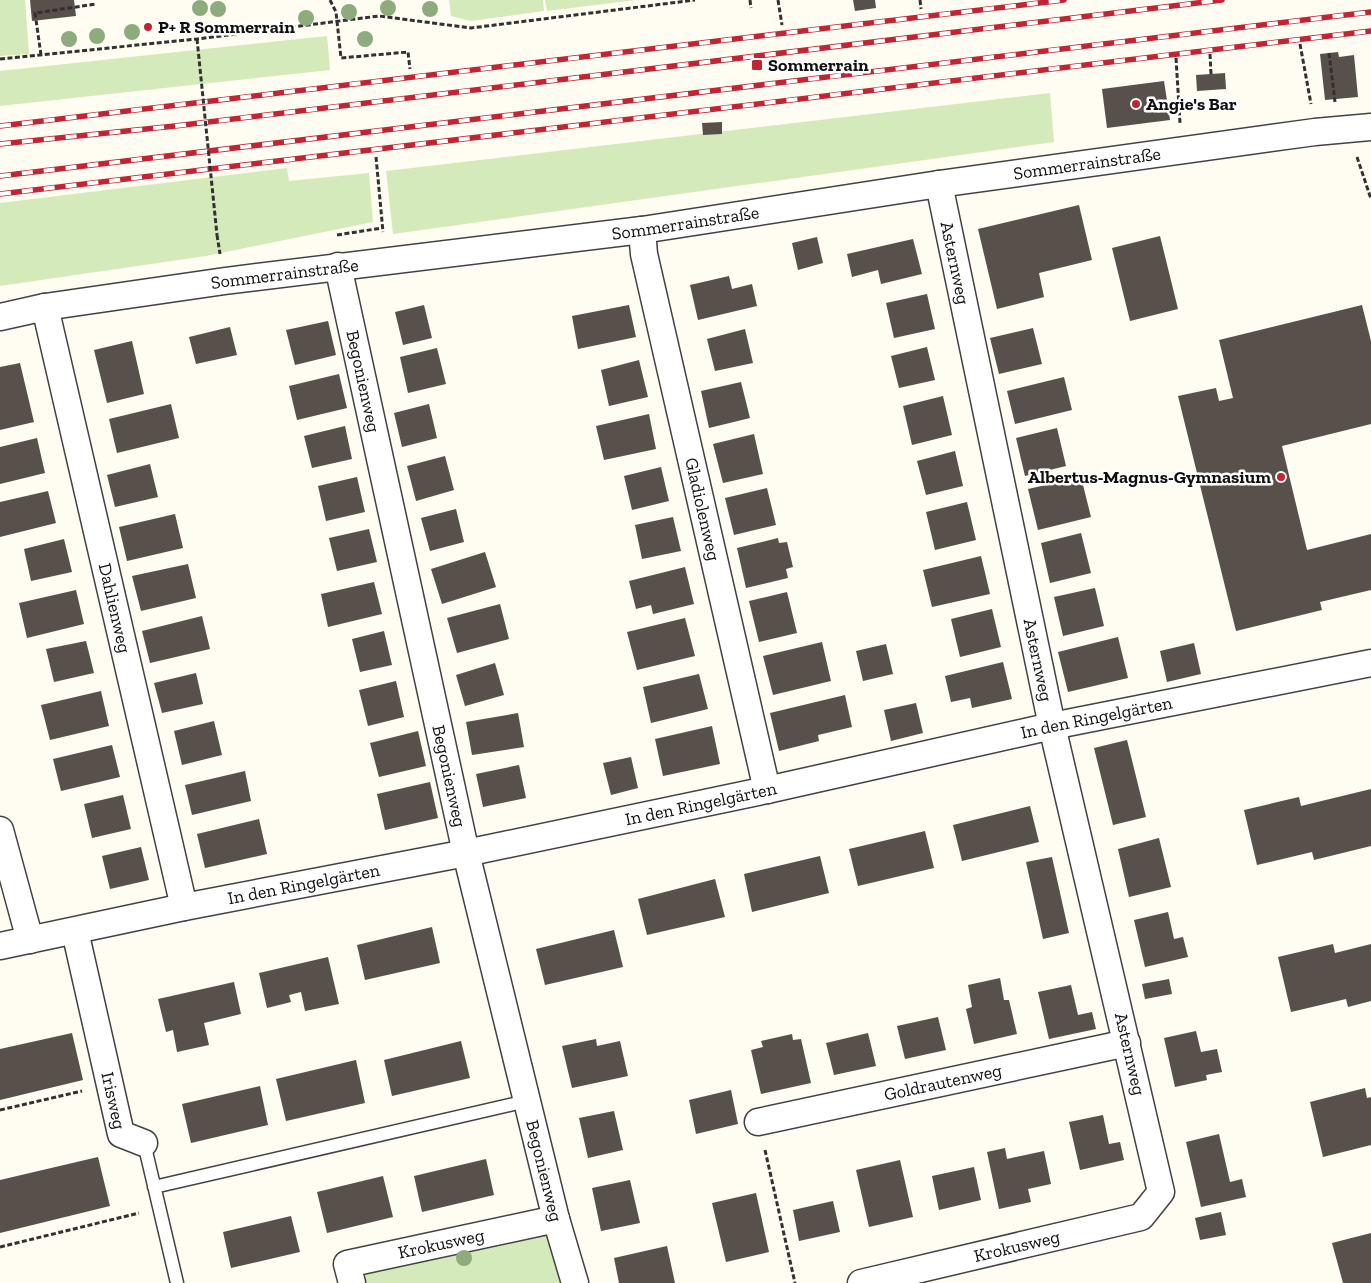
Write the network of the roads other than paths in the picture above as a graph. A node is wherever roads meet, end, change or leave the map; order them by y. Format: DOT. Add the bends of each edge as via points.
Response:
graph roads {
  1 [pos="1371,127"];
  2 [pos="939,184"];
  3 [pos="642,230"];
  4 [pos="338,266"];
  5 [pos="45,307"];
  6 [pos="0,317"];
  7 [pos="1371,663"];
  8 [pos="1052,726"];
  9 [pos="767,790"];
  10 [pos="0,830"];
  11 [pos="466,853"];
  12 [pos="184,907"];
  13 [pos="74,931"];
  14 [pos="30,940"];
  15 [pos="0,946"];
  16 [pos="1127,1043"];
  17 [pos="527,1101"];
  18 [pos="758,1122"];
  19 [pos="144,1144"];
  20 [pos="154,1187"];
  21 [pos="1161,1192"];
  22 [pos="556,1219"];
  23 [pos="177,1283"];
  24 [pos="352,1283"];
  25 [pos="575,1283"];
  26 [pos="861,1283"];
  1 -- 2 [label="street, Sommerrainstraße"];
  2 -- 3 [label="street, Sommerrainstraße"];
  2 -- 8 [label="street, Asternweg"];
  3 -- 4 [label="street, Sommerrainstraße"];
  3 -- 9 [label="street, Gladiolenweg" via="644,254"];
  4 -- 5 [label="street, Sommerrainstraße"];
  4 -- 11 [label="street, Begonienweg"];
  5 -- 6 [label="street, Sommerrainstraße"];
  5 -- 12 [label="street, Dahlienweg"];
  7 -- 8 [label="street, In den Ringelgärten"];
  8 -- 9 [label="street, In den Ringelgärten"];
  8 -- 16 [label="street, Asternweg"];
  9 -- 11 [label="street, In den Ringelgärten"];
  10 -- 14 [label="street"];
  11 -- 12 [label="street, In den Ringelgärten"];
  11 -- 17 [label="street, Begonienweg"];
  12 -- 13 [label="street, In den Ringelgärten"];
  13 -- 14 [label="street, In den Ringelgärten"];
  13 -- 19 [label="street, Irisweg" via="121,1134"];
  14 -- 15 [label="street, In den Ringelgärten"];
  16 -- 18 [label="street, Goldrautenweg"];
  16 -- 21 [label="street, Asternweg"];
  17 -- 20 [label="lane"];
  17 -- 22 [label="street, Begonienweg"];
  19 -- 20 [label="lane, Irisweg"];
  20 -- 23 [label="lane, Irisweg"];
  21 -- 26 [label="street, Krokusweg" via="1141,1218"];
  22 -- 24 [label="street, Krokusweg" via="347,1264"];
  22 -- 25 [label="street, Begonienweg"];
}
